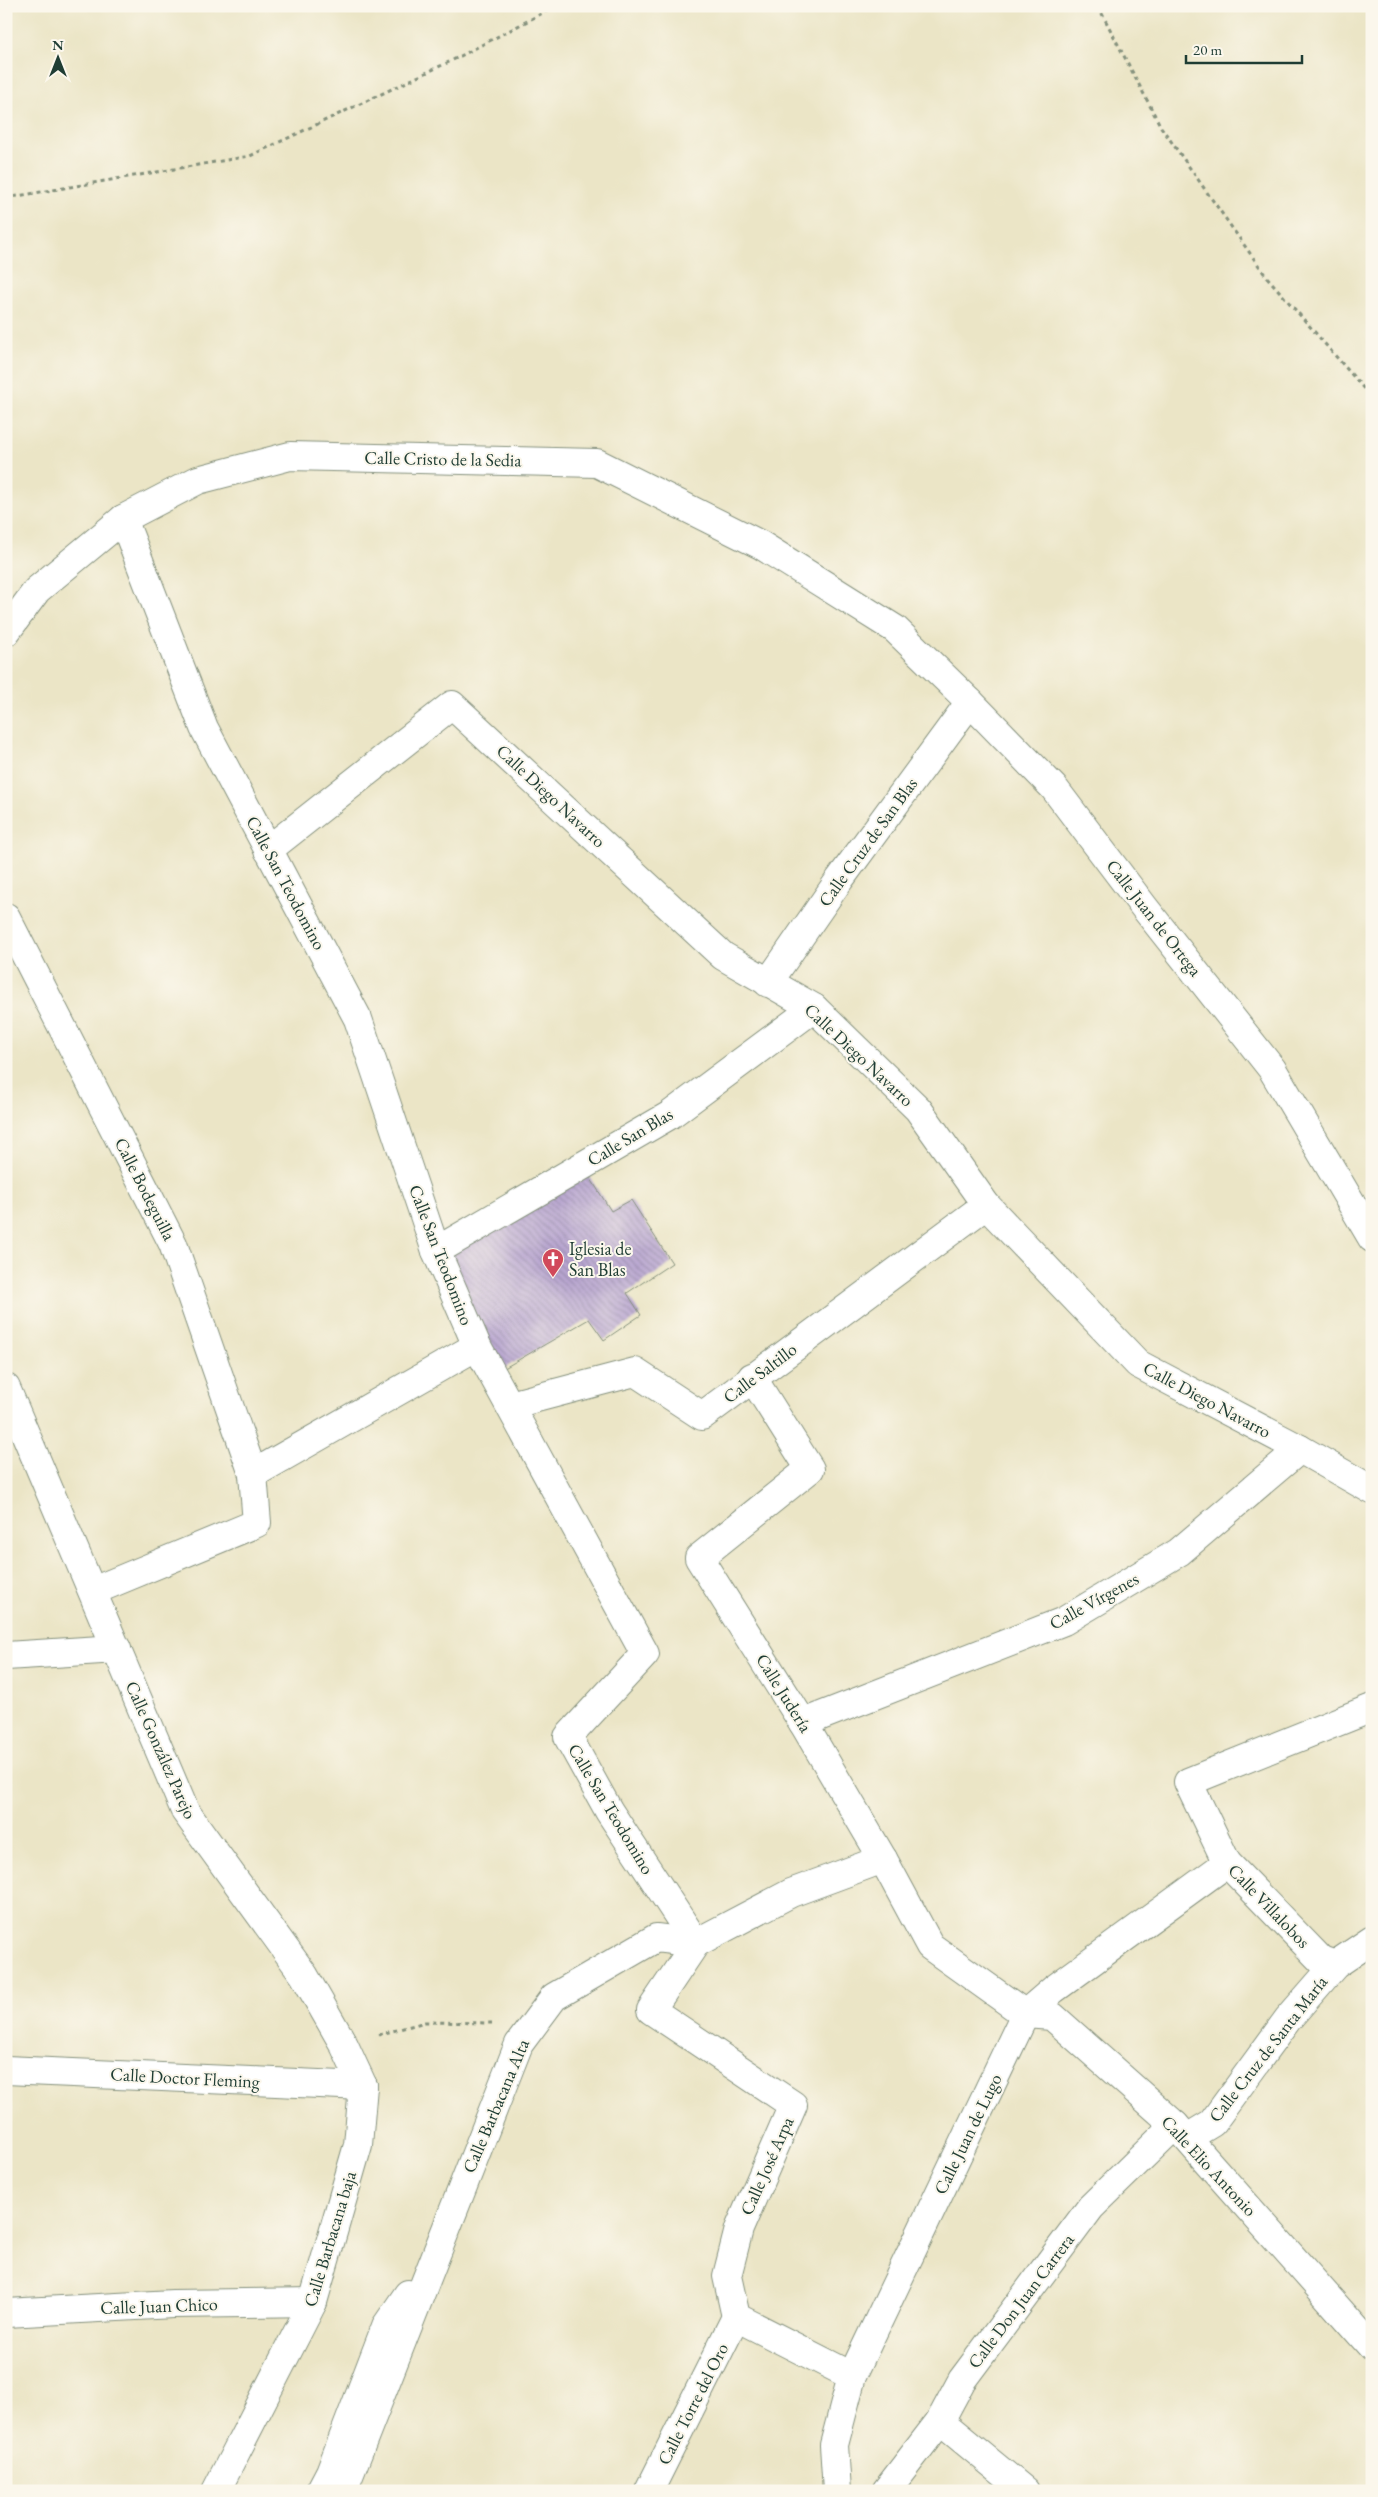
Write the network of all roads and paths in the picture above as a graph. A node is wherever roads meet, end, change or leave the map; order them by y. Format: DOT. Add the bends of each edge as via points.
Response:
graph roads {
  1 [pos="556,6"];
  2 [pos="1098,6"];
  3 [pos="6,198"];
  4 [pos="1372,398"];
  5 [pos="123,519"];
  6 [pos="895,629"];
  7 [pos="6,632"];
  8 [pos="970,702"];
  9 [pos="268,850"];
  10 [pos="6,917"];
  11 [pos="768,983"];
  12 [pos="814,1008"];
  13 [pos="986,1205"];
  14 [pos="1372,1238"];
  15 [pos="436,1251"];
  16 [pos="477,1346"];
  17 [pos="752,1377"];
  18 [pos="6,1389"];
  19 [pos="510,1405"];
  20 [pos="1300,1449"];
  21 [pos="253,1474"];
  22 [pos="1372,1490"];
  23 [pos="94,1591"];
  24 [pos="117,1649"];
  25 [pos="6,1656"];
  26 [pos="1372,1708"];
  27 [pos="803,1723"];
  28 [pos="883,1859"];
  29 [pos="1227,1863"];
  30 [pos="696,1943"];
  31 [pos="1370,1944"];
  32 [pos="1335,1964"];
  33 [pos="1025,2014"];
  34 [pos="534,2023"];
  35 [pos="344,2045"];
  36 [pos="6,2070"];
  37 [pos="363,2086"];
  38 [pos="1181,2132"];
  39 [pos="436,2253"];
  40 [pos="313,2302"];
  41 [pos="6,2312"];
  42 [pos="736,2317"];
  43 [pos="1372,2347"];
  44 [pos="852,2376"];
  45 [pos="940,2421"];
  46 [pos="216,2491"];
  47 [pos="320,2491"];
  48 [pos="343,2491"];
  49 [pos="649,2491"];
  50 [pos="838,2491"];
  51 [pos="886,2491"];
  52 [pos="1025,2491"];
  1 -- 3 [label="path" via="451,61 250,156"];
  2 -- 4 [label="path" via="1161,127 1266,276"];
  5 -- 6 [label="street, Calle Cristo de la Sedia" via="198,480 290,456 598,463 761,545"];
  5 -- 7 [label="street, Calle Cristo de la Sedia" via="37,590"];
  5 -- 9 [label="street, Calle San Teodomino" via="204,728"];
  6 -- 8 [label="street, Calle Juan de Ortega"];
  8 -- 11 [label="street, Calle Cruz de San Blas"];
  8 -- 14 [label="street, Calle Juan de Ortega" via="1054,788 1272,1069"];
  9 -- 11 [label="street, Calle Diego Navarro" via="452,705 723,956"];
  9 -- 15 [label="street, Calle San Teodomino" via="358,1020"];
  10 -- 21 [label="street, Calle Bodeguilla" via="173,1244"];
  11 -- 12 [label="street, Calle Diego Navarro"];
  12 -- 13 [label="street, Calle Diego Navarro" via="918,1109"];
  12 -- 15 [label="street, Calle San Blas" via="670,1115"];
  13 -- 17 [label="street, Calle Saltillo"];
  13 -- 20 [label="street, Calle Diego Navarro" via="1138,1364"];
  15 -- 16 [label="street, Calle San Teodomino"];
  16 -- 19 [label="street, Calle San Teodomino"];
  16 -- 21 [label="street"];
  17 -- 19 [label="street, Calle Saltillo" via="702,1416 635,1372"];
  17 -- 27 [label="street, Calle Judería" via="810,1469 699,1558"];
  18 -- 23 [label="street, Calle González Parejo"];
  19 -- 30 [label="street, Calle San Teodomino" via="645,1654 568,1737 609,1812"];
  20 -- 22 [label="street, Calle Diego Navarro"];
  20 -- 27 [label="street, Calle Vírgenes" via="1179,1552 1064,1621"];
  21 -- 23 [label="street, Calle Bodeguilla" via="257,1523"];
  23 -- 24 [label="street, Calle González Parejo"];
  24 -- 25 [label="street"];
  24 -- 35 [label="street, Calle González Parejo" via="185,1812 304,1975"];
  26 -- 29 [label="street, Calle Villalobos" via="1188,1782"];
  27 -- 28 [label="street, Calle Judería"];
  28 -- 30 [label="street" via="791,1893"];
  28 -- 33 [label="street, Calle Judería" via="930,1946"];
  29 -- 32 [label="street, Calle Villalobos" via="1321,1960"];
  29 -- 33 [label="street, Calle Juan de Lugo" via="1054,1989"];
  30 -- 34 [label="street, Calle Barbacana Alta" via="656,1938 554,1997"];
  30 -- 42 [label="street, Calle José Arpa" via="650,2010 793,2105 739,2229 727,2276"];
  31 -- 32 [label="street, Calle Cruz de Santa María"];
  32 -- 38 [label="street, Calle Cruz de Santa María" via="1288,2020 1212,2123"];
  33 -- 38 [label="street, Calle Elio Antonio" via="1052,2016"];
  33 -- 44 [label="street, Calle Juan de Lugo"];
  34 -- 35 [label="path" via="425,2022"];
  34 -- 39 [label="street, Calle Barbacana Alta" via="519,2044"];
  35 -- 37 [label="street, Calle González Parejo"];
  36 -- 37 [label="street, Calle Doctor Fleming"];
  37 -- 40 [label="street, Calle Barbacana baja" via="358,2145"];
  38 -- 43 [label="street, Calle Elio Antonio"];
  38 -- 45 [label="street, Calle Don Juan Carrera" via="1091,2207 962,2380"];
  39 -- 47 [label="street, Calle Barbacana Alta" via="386,2326"];
  39 -- 48 [label="street, Calle Barbacana Alta"];
  40 -- 41 [label="street, Calle Juan Chico" via="173,2304"];
  40 -- 46 [label="street, Calle Barbacana baja"];
  42 -- 44 [label="street"];
  42 -- 49 [label="street, Calle Torre del Oro"];
  44 -- 50 [label="street, Calle Juan de Lugo" via="834,2444"];
  45 -- 51 [label="street, Calle Don Juan Carrera"];
  45 -- 52 [label="street"];
}
